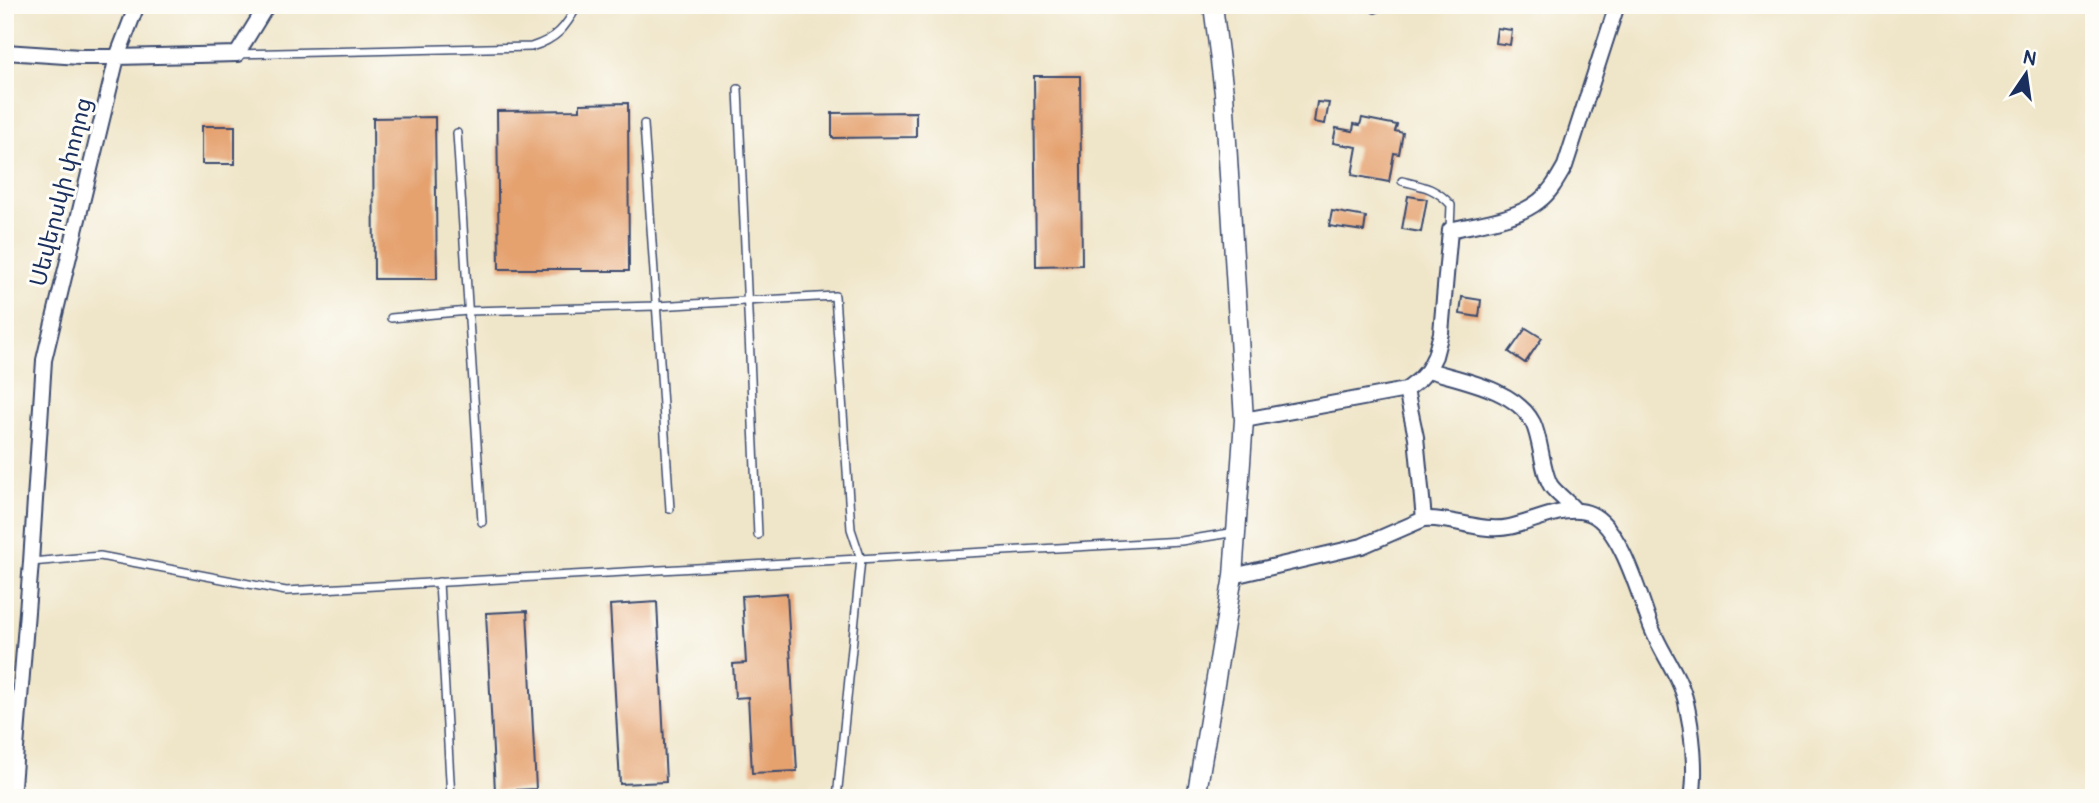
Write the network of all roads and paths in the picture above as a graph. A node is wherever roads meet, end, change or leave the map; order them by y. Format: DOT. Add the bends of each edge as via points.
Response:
graph roads {
  1 [pos="136,5"];
  2 [pos="267,5"];
  3 [pos="578,5"];
  4 [pos="1213,5"];
  5 [pos="1617,5"];
  6 [pos="5,52"];
  7 [pos="237,54"];
  8 [pos="117,57"];
  9 [pos="738,89"];
  10 [pos="644,124"];
  11 [pos="457,133"];
  12 [pos="1402,181"];
  13 [pos="1450,230"];
  14 [pos="747,300"];
  15 [pos="656,306"];
  16 [pos="468,312"];
  17 [pos="391,318"];
  18 [pos="1428,370"];
  19 [pos="1406,390"];
  20 [pos="1244,420"];
  21 [pos="670,509"];
  22 [pos="1574,509"];
  23 [pos="1424,519"];
  24 [pos="482,522"];
  25 [pos="1237,531"];
  26 [pos="758,535"];
  27 [pos="861,559"];
  28 [pos="31,562"];
  29 [pos="1233,576"];
  30 [pos="439,582"];
  31 [pos="837,796"];
  32 [pos="12,798"];
  33 [pos="451,798"];
  34 [pos="797,798"];
  35 [pos="1196,798"];
  36 [pos="1692,798"];
  1 -- 8 [label="street, Սեվերսկի փողոց"];
  2 -- 7 [label="street"];
  3 -- 7 [label="lane" via="561,32 531,47"];
  4 -- 20 [label="street" via="1224,93"];
  5 -- 13 [label="street" via="1556,183 1539,201 1517,213"];
  6 -- 8 [label="street"];
  7 -- 8 [label="street"];
  8 -- 28 [label="street, Սեվերսկի փողոց" via="44,360"];
  9 -- 14 [label="lane"];
  10 -- 15 [label="lane"];
  11 -- 16 [label="lane"];
  12 -- 13 [label="lane" via="1444,196 1451,205"];
  13 -- 18 [label="street" via="1441,333"];
  14 -- 15 [label="lane"];
  14 -- 26 [label="lane"];
  14 -- 27 [label="lane" via="835,296 851,530"];
  15 -- 16 [label="lane"];
  15 -- 21 [label="lane"];
  16 -- 17 [label="lane"];
  16 -- 24 [label="lane"];
  18 -- 19 [label="street"];
  18 -- 22 [label="street" via="1517,403 1532,422 1551,485"];
  19 -- 20 [label="street"];
  19 -- 23 [label="street"];
  20 -- 25 [label="street"];
  22 -- 23 [label="street" via="1507,528"];
  22 -- 36 [label="street" via="1601,519 1611,531 1681,687 1689,719"];
  23 -- 29 [label="street" via="1354,548"];
  25 -- 27 [label="lane" via="1181,541"];
  25 -- 29 [label="street"];
  27 -- 30 [label="lane"];
  27 -- 31 [label="lane"];
  28 -- 30 [label="lane" via="100,556 286,591"];
  28 -- 32 [label="street, Սեվերսկի փողոց"];
  29 -- 35 [label="street"];
  30 -- 33 [label="lane"];
  31 -- 34 [label="lane"];
}
